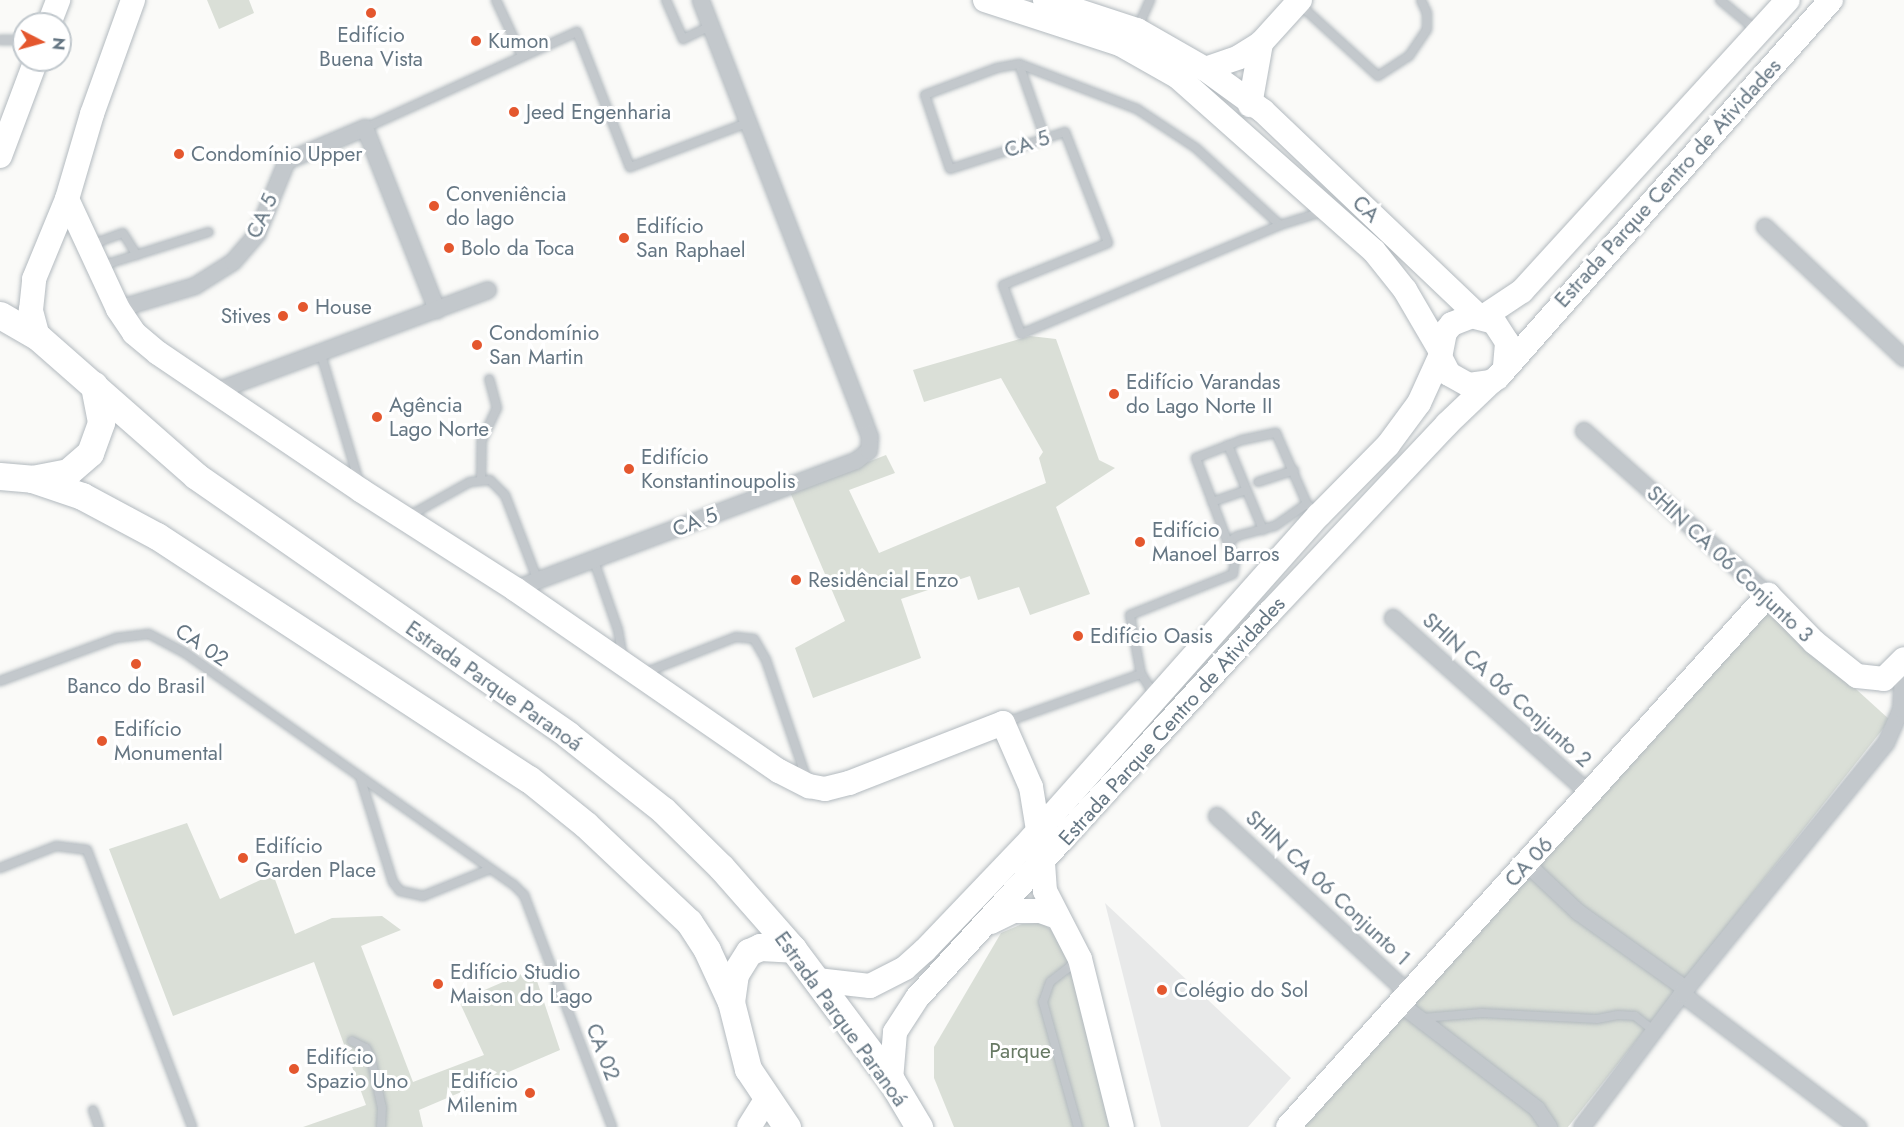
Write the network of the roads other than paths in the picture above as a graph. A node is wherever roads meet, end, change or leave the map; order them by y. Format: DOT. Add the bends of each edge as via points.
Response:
graph roads {
  1 [pos="133,0"];
  2 [pos="496,0"];
  3 [pos="666,0"];
  4 [pos="701,0"];
  5 [pos="985,0"];
  6 [pos="1046,0"];
  7 [pos="1150,0"];
  8 [pos="1421,0"];
  9 [pos="1720,0"];
  10 [pos="1788,0"];
  11 [pos="1831,0"];
  12 [pos="1299,2"];
  13 [pos="1012,4"];
  14 [pos="709,27"];
  15 [pos="1137,30"];
  16 [pos="1759,32"];
  17 [pos="1261,43"];
  18 [pos="522,56"];
  19 [pos="1019,64"];
  20 [pos="1205,69"];
  21 [pos="31,72"];
  22 [pos="1250,105"];
  23 [pos="747,123"];
  24 [pos="365,128"];
  25 [pos="1045,138"];
  26 [pos="1,145"];
  27 [pos="67,199"];
  28 [pos="1331,209"];
  29 [pos="1280,225"];
  30 [pos="1765,227"];
  31 [pos="209,232"];
  32 [pos="48,248"];
  33 [pos="90,252"];
  34 [pos="137,255"];
  35 [pos="488,290"];
  36 [pos="118,309"];
  37 [pos="437,310"];
  38 [pos="0,315"];
  39 [pos="1481,317"];
  40 [pos="38,337"];
  41 [pos="320,351"];
  42 [pos="1440,354"];
  43 [pos="1904,358"];
  44 [pos="1498,374"];
  45 [pos="489,379"];
  46 [pos="94,385"];
  47 [pos="217,391"];
  48 [pos="1584,431"];
  49 [pos="1228,445"];
  50 [pos="1294,470"];
  51 [pos="0,476"];
  52 [pos="481,479"];
  53 [pos="32,480"];
  54 [pos="1258,482"];
  55 [pos="1246,490"];
  56 [pos="362,491"];
  57 [pos="1212,502"];
  58 [pos="1313,510"];
  59 [pos="406,518"];
  60 [pos="1263,530"];
  61 [pos="1228,543"];
  62 [pos="594,561"];
  63 [pos="538,581"];
  64 [pos="515,589"];
  65 [pos="1768,595"];
  66 [pos="1393,618"];
  67 [pos="1904,660"];
  68 [pos="632,669"];
  69 [pos="1141,674"];
  70 [pos="0,681"];
  71 [pos="1158,700"];
  72 [pos="1003,723"];
  73 [pos="361,780"];
  74 [pos="809,786"];
  75 [pos="1031,786"];
  76 [pos="1591,795"];
  77 [pos="1062,804"];
  78 [pos="1217,816"];
  79 [pos="1038,830"];
  80 [pos="1043,863"];
  81 [pos="1527,864"];
  82 [pos="0,868"];
  83 [pos="490,869"];
  84 [pos="1057,917"];
  85 [pos="987,924"];
  86 [pos="793,949"];
  87 [pos="1080,958"];
  88 [pos="818,980"];
  89 [pos="1684,992"];
  90 [pos="1403,998"];
  91 [pos="731,1002"];
  92 [pos="1418,1018"];
  93 [pos="1654,1031"];
  94 [pos="352,1041"];
  95 [pos="891,1080"];
  96 [pos="766,1100"];
  97 [pos="93,1110"];
  98 [pos="918,1126"];
  99 [pos="99,1127"];
  100 [pos="192,1127"];
  101 [pos="381,1127"];
  102 [pos="612,1127"];
  103 [pos="749,1127"];
  104 [pos="787,1127"];
  105 [pos="1078,1127"];
  106 [pos="1122,1127"];
  107 [pos="1288,1127"];
  108 [pos="1549,1127"];
  109 [pos="1582,1127"];
  110 [pos="1858,1127"];
  1 -- 27 [label="street" via="92,114"];
  2 -- 18 [label="lane"];
  3 -- 14 [label="lane" via="683,39"];
  4 -- 14 [label="street, CA 5"];
  5 -- 13 [label="street"];
  6 -- 15 [label="street, CA"];
  7 -- 15 [label="lane"];
  8 -- 12 [label="lane" via="1427,13 1427,29 1409,56 1378,76"];
  9 -- 16 [label="lane"];
  10 -- 16 [label="street, Estrada Parque Centro de Atividades"];
  11 -- 44 [label="street, Estrada Parque Centro de Atividades"];
  12 -- 17 [label="street"];
  13 -- 28 [label="street" via="1120,45 1178,77"];
  14 -- 23 [label="street, CA 5"];
  15 -- 20 [label="street, CA"];
  16 -- 39 [label="street, Estrada Parque Centro de Atividades" via="1522,291"];
  17 -- 20 [label="street" via="1239,57"];
  17 -- 22 [label="street"];
  18 -- 23 [label="lane, CA 5" via="577,32 630,167"];
  18 -- 24 [label="lane, CA 5"];
  19 -- 25 [label="lane"];
  19 -- 25 [label="lane, CA 5" via="997,68 925,95 950,170"];
  19 -- 29 [label="lane" via="1137,109 1196,148"];
  20 -- 22 [label="street, CA"];
  21 -- 26 [label="street"];
  22 -- 39 [label="street, CA" via="1263,111"];
  23 -- 62 [label="street, CA 5" via="870,437 869,451 856,461"];
  24 -- 36 [label="street, CA 5" via="287,161 257,234 233,262 195,286"];
  24 -- 37 [label="street"];
  25 -- 29 [label="lane, CA 5" via="1065,132 1108,243 1004,285 1021,334"];
  27 -- 32 [label="street"];
  27 -- 33 [label="street"];
  28 -- 29 [label="lane, CA 5"];
  28 -- 42 [label="street" via="1374,251 1405,290"];
  30 -- 43 [label="street"];
  31 -- 34 [label="lane"];
  32 -- 33 [label="street" via="63,235"];
  32 -- 40 [label="street" via="34,279 31,310"];
  33 -- 34 [label="lane"];
  33 -- 34 [label="lane" via="123,233"];
  33 -- 36 [label="street"];
  35 -- 37 [label="street"];
  36 -- 47 [label="street" via="134,333"];
  37 -- 41 [label="street"];
  38 -- 40 [label="main road, Estrada Parque Paranoá"];
  39 -- 42 [label="street" via="1452,324 1445,332"];
  39 -- 44 [label="street" via="1494,322 1507,342"];
  40 -- 46 [label="main road, Estrada Parque Paranoá"];
  41 -- 47 [label="street"];
  41 -- 56 [label="lane"];
  42 -- 44 [label="street" via="1449,374 1468,385"];
  42 -- 58 [label="street, Estrada Parque Centro de Atividades" via="1419,403 1404,424"];
  44 -- 80 [label="street, Estrada Parque Centro de Atividades" via="1277,604"];
  45 -- 52 [label="lane" via="497,408 482,440"];
  46 -- 53 [label="main road" via="101,422 90,453 69,472"];
  46 -- 86 [label="main road, Estrada Parque Paranoá" via="196,476 568,735 663,810 713,859"];
  47 -- 56 [label="street"];
  48 -- 65 [label="street, SHIN CA 06 Conjunto 3"];
  49 -- 50 [label="lane" via="1276,433"];
  49 -- 55 [label="lane"];
  49 -- 57 [label="lane" via="1196,458"];
  50 -- 54 [label="lane"];
  50 -- 58 [label="lane"];
  51 -- 53 [label="main road"];
  52 -- 59 [label="lane"];
  52 -- 63 [label="lane" via="498,485 505,495"];
  53 -- 91 [label="main road" via="82,496 157,536 529,779 671,901 707,950"];
  55 -- 57 [label="lane"];
  55 -- 60 [label="lane"];
  56 -- 59 [label="street"];
  57 -- 61 [label="lane"];
  58 -- 60 [label="lane"];
  58 -- 71 [label="street, Estrada Parque Centro de Atividades"];
  59 -- 64 [label="street"];
  60 -- 61 [label="lane" via="1237,536"];
  61 -- 69 [label="lane" via="1235,559 1233,574 1130,615"];
  62 -- 63 [label="street, CA 5"];
  62 -- 68 [label="lane"];
  63 -- 64 [label="street, CA 5"];
  64 -- 68 [label="street"];
  65 -- 67 [label="street, SHIN CA 06 Conjunto 3" via="1814,642 1857,676 1884,679"];
  65 -- 76 [label="street, CA 06"];
  66 -- 76 [label="street, SHIN CA 06 Conjunto 2"];
  67 -- 89 [label="street" via="1901,709 1886,743"];
  68 -- 74 [label="street" via="779,771"];
  68 -- 74 [label="lane" via="736,637 754,639 766,660"];
  69 -- 71 [label="lane"];
  69 -- 72 [label="lane"];
  70 -- 73 [label="lane, CA 02" via="116,638 149,634 185,653"];
  71 -- 77 [label="street, Estrada Parque Centro de Atividades"];
  72 -- 74 [label="street" via="849,783 825,789"];
  72 -- 75 [label="street"];
  73 -- 83 [label="lane, CA 02"];
  73 -- 83 [label="lane" via="393,882 400,891 423,896"];
  75 -- 77 [label="street"];
  75 -- 79 [label="street"];
  76 -- 81 [label="street, CA 06"];
  77 -- 79 [label="street, Estrada Parque Centro de Atividades"];
  78 -- 90 [label="street, SHIN CA 06 Conjunto 1"];
  79 -- 88 [label="street, Estrada Parque Centro de Atividades" via="905,968 870,986"];
  80 -- 84 [label="street" via="1045,891"];
  80 -- 85 [label="street, Estrada Parque Centro de Atividades"];
  81 -- 89 [label="street" via="1578,912"];
  81 -- 90 [label="street, CA 06"];
  82 -- 100 [label="lane" via="56,846 87,850"];
  83 -- 102 [label="lane, CA 02" via="524,895"];
  84 -- 85 [label="street" via="1040,911 1014,911"];
  84 -- 87 [label="street"];
  85 -- 95 [label="street, Estrada Parque Centro de Atividades" via="904,1014 895,1032"];
  86 -- 88 [label="main road, Estrada Parque Paranoá"];
  86 -- 91 [label="main road" via="760,947 748,952 735,974"];
  87 -- 105 [label="lane" via="1050,982 1043,1002"];
  87 -- 106 [label="street"];
  88 -- 95 [label="main road, Estrada Parque Paranoá"];
  89 -- 93 [label="street"];
  89 -- 110 [label="street"];
  90 -- 92 [label="street, SHIN CA 06 Conjunto 1"];
  90 -- 107 [label="street, CA 06"];
  91 -- 96 [label="main road" via="748,1069"];
  92 -- 93 [label="lane" via="1482,1012 1598,1019 1618,1015 1635,1016"];
  92 -- 108 [label="street, SHIN CA 06 Conjunto 1" via="1537,1109"];
  93 -- 109 [label="street"];
  94 -- 101 [label="lane" via="366,1048 371,1058 382,1108"];
  95 -- 98 [label="main road, Estrada Parque Paranoá"];
  96 -- 103 [label="street"];
  96 -- 104 [label="main road"];
  97 -- 99 [label="lane"];
}
